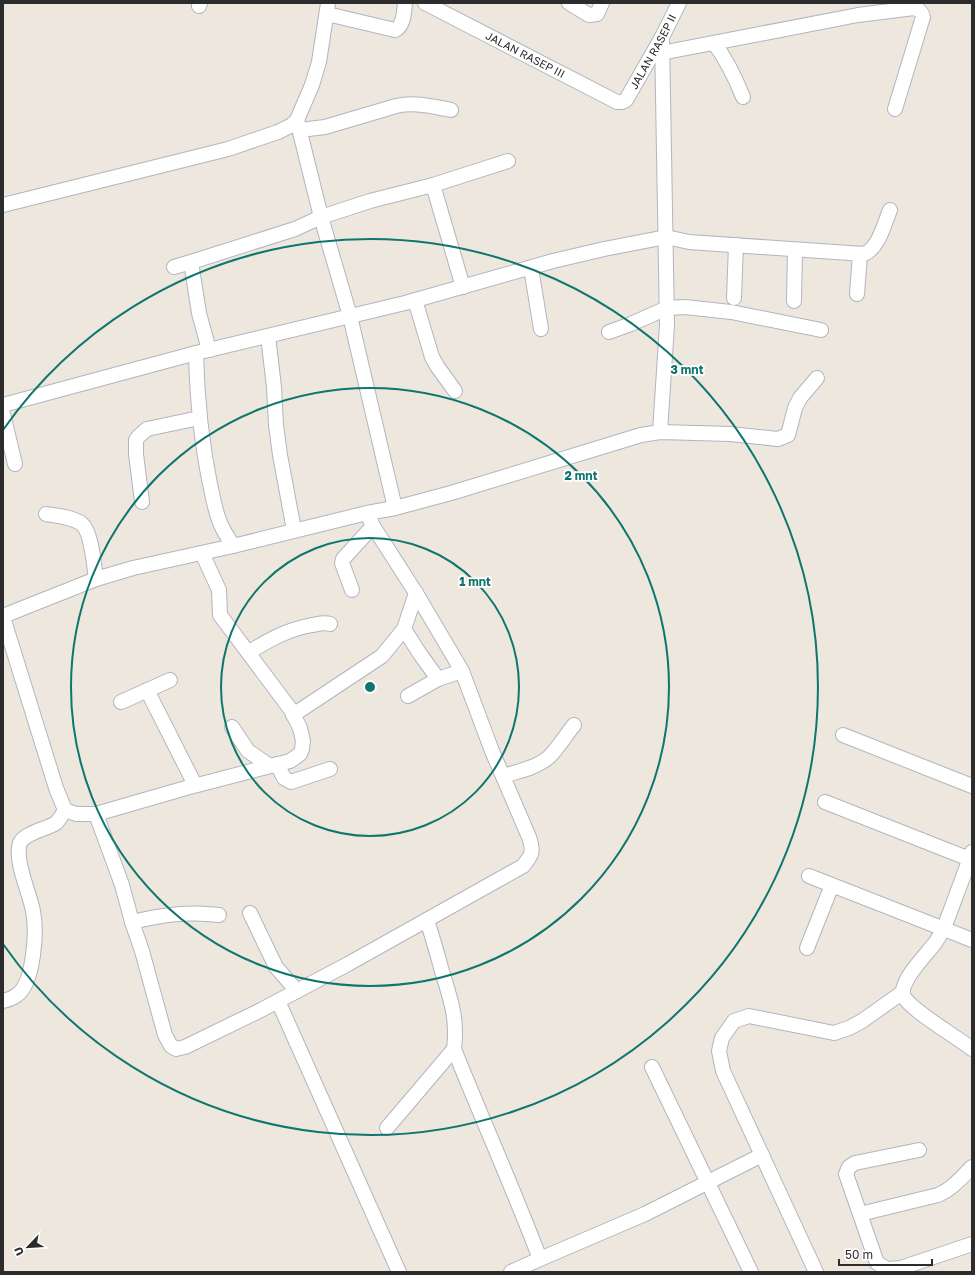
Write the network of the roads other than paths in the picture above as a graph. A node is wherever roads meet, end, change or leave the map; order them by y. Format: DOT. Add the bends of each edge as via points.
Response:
graph roads {
  1 [pos="405,3"];
  2 [pos="425,3"];
  3 [pos="569,3"];
  4 [pos="602,3"];
  5 [pos="679,3"];
  6 [pos="327,9"];
  7 [pos="662,37"];
  8 [pos="714,43"];
  9 [pos="661,53"];
  10 [pos="743,97"];
  11 [pos="626,100"];
  12 [pos="895,109"];
  13 [pos="451,110"];
  14 [pos="299,125"];
  15 [pos="508,161"];
  16 [pos="433,185"];
  17 [pos="3,205"];
  18 [pos="890,210"];
  19 [pos="321,218"];
  20 [pos="666,238"];
  21 [pos="736,245"];
  22 [pos="795,250"];
  23 [pos="860,254"];
  24 [pos="191,262"];
  25 [pos="174,267"];
  26 [pos="531,268"];
  27 [pos="463,287"];
  28 [pos="857,294"];
  29 [pos="734,298"];
  30 [pos="415,300"];
  31 [pos="794,301"];
  32 [pos="667,308"];
  33 [pos="350,316"];
  34 [pos="541,329"];
  35 [pos="821,330"];
  36 [pos="609,332"];
  37 [pos="268,336"];
  38 [pos="202,352"];
  39 [pos="817,378"];
  40 [pos="455,391"];
  41 [pos="3,404"];
  42 [pos="3,414"];
  43 [pos="199,418"];
  44 [pos="660,432"];
  45 [pos="15,464"];
  46 [pos="142,502"];
  47 [pos="395,508"];
  48 [pos="367,513"];
  49 [pos="46,514"];
  50 [pos="373,526"];
  51 [pos="294,530"];
  52 [pos="233,546"];
  53 [pos="202,553"];
  54 [pos="96,579"];
  55 [pos="352,590"];
  56 [pos="416,593"];
  57 [pos="3,616"];
  58 [pos="330,624"];
  59 [pos="404,629"];
  60 [pos="249,652"];
  61 [pos="462,671"];
  62 [pos="438,679"];
  63 [pos="170,680"];
  64 [pos="147,690"];
  65 [pos="408,696"];
  66 [pos="121,702"];
  67 [pos="293,715"];
  68 [pos="574,725"];
  69 [pos="232,727"];
  70 [pos="843,735"];
  71 [pos="273,765"];
  72 [pos="330,769"];
  73 [pos="503,776"];
  74 [pos="195,786"];
  75 [pos="972,786"];
  76 [pos="825,802"];
  77 [pos="65,810"];
  78 [pos="96,814"];
  79 [pos="971,857"];
  80 [pos="809,876"];
  81 [pos="832,885"];
  82 [pos="250,913"];
  83 [pos="219,915"];
  84 [pos="427,920"];
  85 [pos="132,922"];
  86 [pos="944,929"];
  87 [pos="972,940"];
  88 [pos="807,948"];
  89 [pos="297,991"];
  90 [pos="903,992"];
  91 [pos="3,1001"];
  92 [pos="278,1001"];
  93 [pos="454,1049"];
  94 [pos="972,1049"];
  95 [pos="652,1067"];
  96 [pos="388,1128"];
  97 [pos="919,1150"];
  98 [pos="762,1154"];
  99 [pos="972,1167"];
  100 [pos="707,1182"];
  101 [pos="860,1214"];
  102 [pos="972,1244"];
  103 [pos="540,1259"];
  104 [pos="399,1272"];
  105 [pos="511,1272"];
  106 [pos="751,1272"];
  107 [pos="816,1272"];
  1 -- 6 [label="street" via="400,27 395,30"];
  2 -- 11 [label="street, JALAN RASEP III" via="617,102"];
  3 -- 4 [label="street" via="592,15 596,14"];
  5 -- 7 [label="street, JALAN RASEP II"];
  6 -- 14 [label="street" via="319,62"];
  7 -- 9 [label="street"];
  7 -- 11 [label="street, JALAN RASEP II"];
  8 -- 9 [label="street"];
  8 -- 10 [label="street" via="735,76"];
  8 -- 12 [label="street" via="858,15 918,9 923,17"];
  9 -- 20 [label="street"];
  13 -- 14 [label="street" via="406,104 325,128"];
  14 -- 17 [label="street" via="292,125 228,149"];
  14 -- 19 [label="street"];
  15 -- 16 [label="street"];
  16 -- 19 [label="street" via="370,200"];
  16 -- 27 [label="street"];
  18 -- 23 [label="street" via="874,247 869,252"];
  19 -- 24 [label="street" via="295,229"];
  19 -- 33 [label="street"];
  20 -- 21 [label="street"];
  20 -- 26 [label="street" via="604,249"];
  20 -- 32 [label="street"];
  21 -- 22 [label="street"];
  21 -- 29 [label="street"];
  22 -- 23 [label="street"];
  22 -- 31 [label="street"];
  23 -- 28 [label="street"];
  24 -- 25 [label="street"];
  24 -- 38 [label="street"];
  26 -- 27 [label="street"];
  26 -- 34 [label="street"];
  27 -- 30 [label="street"];
  30 -- 33 [label="street"];
  30 -- 40 [label="street" via="432,357"];
  32 -- 35 [label="street" via="685,307 731,312"];
  32 -- 36 [label="street"];
  32 -- 44 [label="street"];
  33 -- 37 [label="street"];
  33 -- 47 [label="street"];
  37 -- 38 [label="street"];
  37 -- 51 [label="street" via="280,455"];
  38 -- 41 [label="street"];
  38 -- 43 [label="street"];
  39 -- 44 [label="street" via="800,398 788,435 784,438 778,440 730,434"];
  42 -- 45 [label="street"];
  43 -- 46 [label="street" via="147,429 136,440"];
  43 -- 52 [label="street" via="214,502 221,524"];
  44 -- 47 [label="street" via="641,435"];
  47 -- 48 [label="street"];
  48 -- 50 [label="street"];
  48 -- 51 [label="street"];
  49 -- 54 [label="street" via="67,517 83,525 89,536"];
  50 -- 55 [label="street" via="343,559 344,570"];
  50 -- 56 [label="street"];
  51 -- 52 [label="street"];
  52 -- 53 [label="street"];
  53 -- 54 [label="street"];
  53 -- 60 [label="street" via="219,590 220,615"];
  54 -- 57 [label="street"];
  56 -- 59 [label="street"];
  56 -- 61 [label="street"];
  57 -- 77 [label="street"];
  58 -- 60 [label="street" via="297,628 282,633"];
  59 -- 62 [label="street"];
  59 -- 67 [label="street" via="382,656"];
  60 -- 67 [label="street"];
  61 -- 62 [label="street"];
  61 -- 73 [label="street"];
  62 -- 65 [label="street"];
  63 -- 64 [label="street"];
  64 -- 66 [label="street"];
  64 -- 74 [label="street"];
  67 -- 71 [label="street" via="303,741 300,754 290,761"];
  68 -- 73 [label="street" via="549,756 532,767"];
  69 -- 71 [label="street" via="248,751"];
  70 -- 75 [label="street"];
  71 -- 72 [label="street" via="287,781 291,782"];
  71 -- 74 [label="street"];
  73 -- 84 [label="street" via="533,848 529,858 522,866"];
  74 -- 78 [label="street"];
  76 -- 79 [label="street"];
  77 -- 78 [label="street" via="76,814"];
  77 -- 91 [label="street" via="55,824 22,839 19,845 20,863 34,912 35,944 26,984 18,995"];
  78 -- 85 [label="street" via="122,885"];
  79 -- 86 [label="street"];
  80 -- 81 [label="street"];
  81 -- 86 [label="street"];
  81 -- 88 [label="street"];
  82 -- 89 [label="street" via="276,967"];
  83 -- 85 [label="street" via="167,914"];
  84 -- 89 [label="street"];
  84 -- 93 [label="street" via="454,1012"];
  85 -- 92 [label="street" via="170,1046 176,1049 185,1047"];
  86 -- 87 [label="street"];
  86 -- 90 [label="street" via="907,978"];
  89 -- 92 [label="street"];
  90 -- 94 [label="street" via="905,998 918,1011"];
  90 -- 98 [label="street" via="862,1021 834,1033 749,1016 734,1022 722,1038 719,1051 723,1071"];
  92 -- 104 [label="street"];
  93 -- 96 [label="street"];
  93 -- 103 [label="street"];
  95 -- 100 [label="street"];
  97 -- 101 [label="street" via="854,1163 849,1167 846,1174"];
  98 -- 100 [label="street"];
  98 -- 107 [label="street"];
  99 -- 101 [label="street" via="946,1191"];
  100 -- 103 [label="street" via="644,1214"];
  100 -- 106 [label="street"];
  101 -- 102 [label="street" via="877,1263 887,1269 901,1268"];
  103 -- 105 [label="street"];
}
